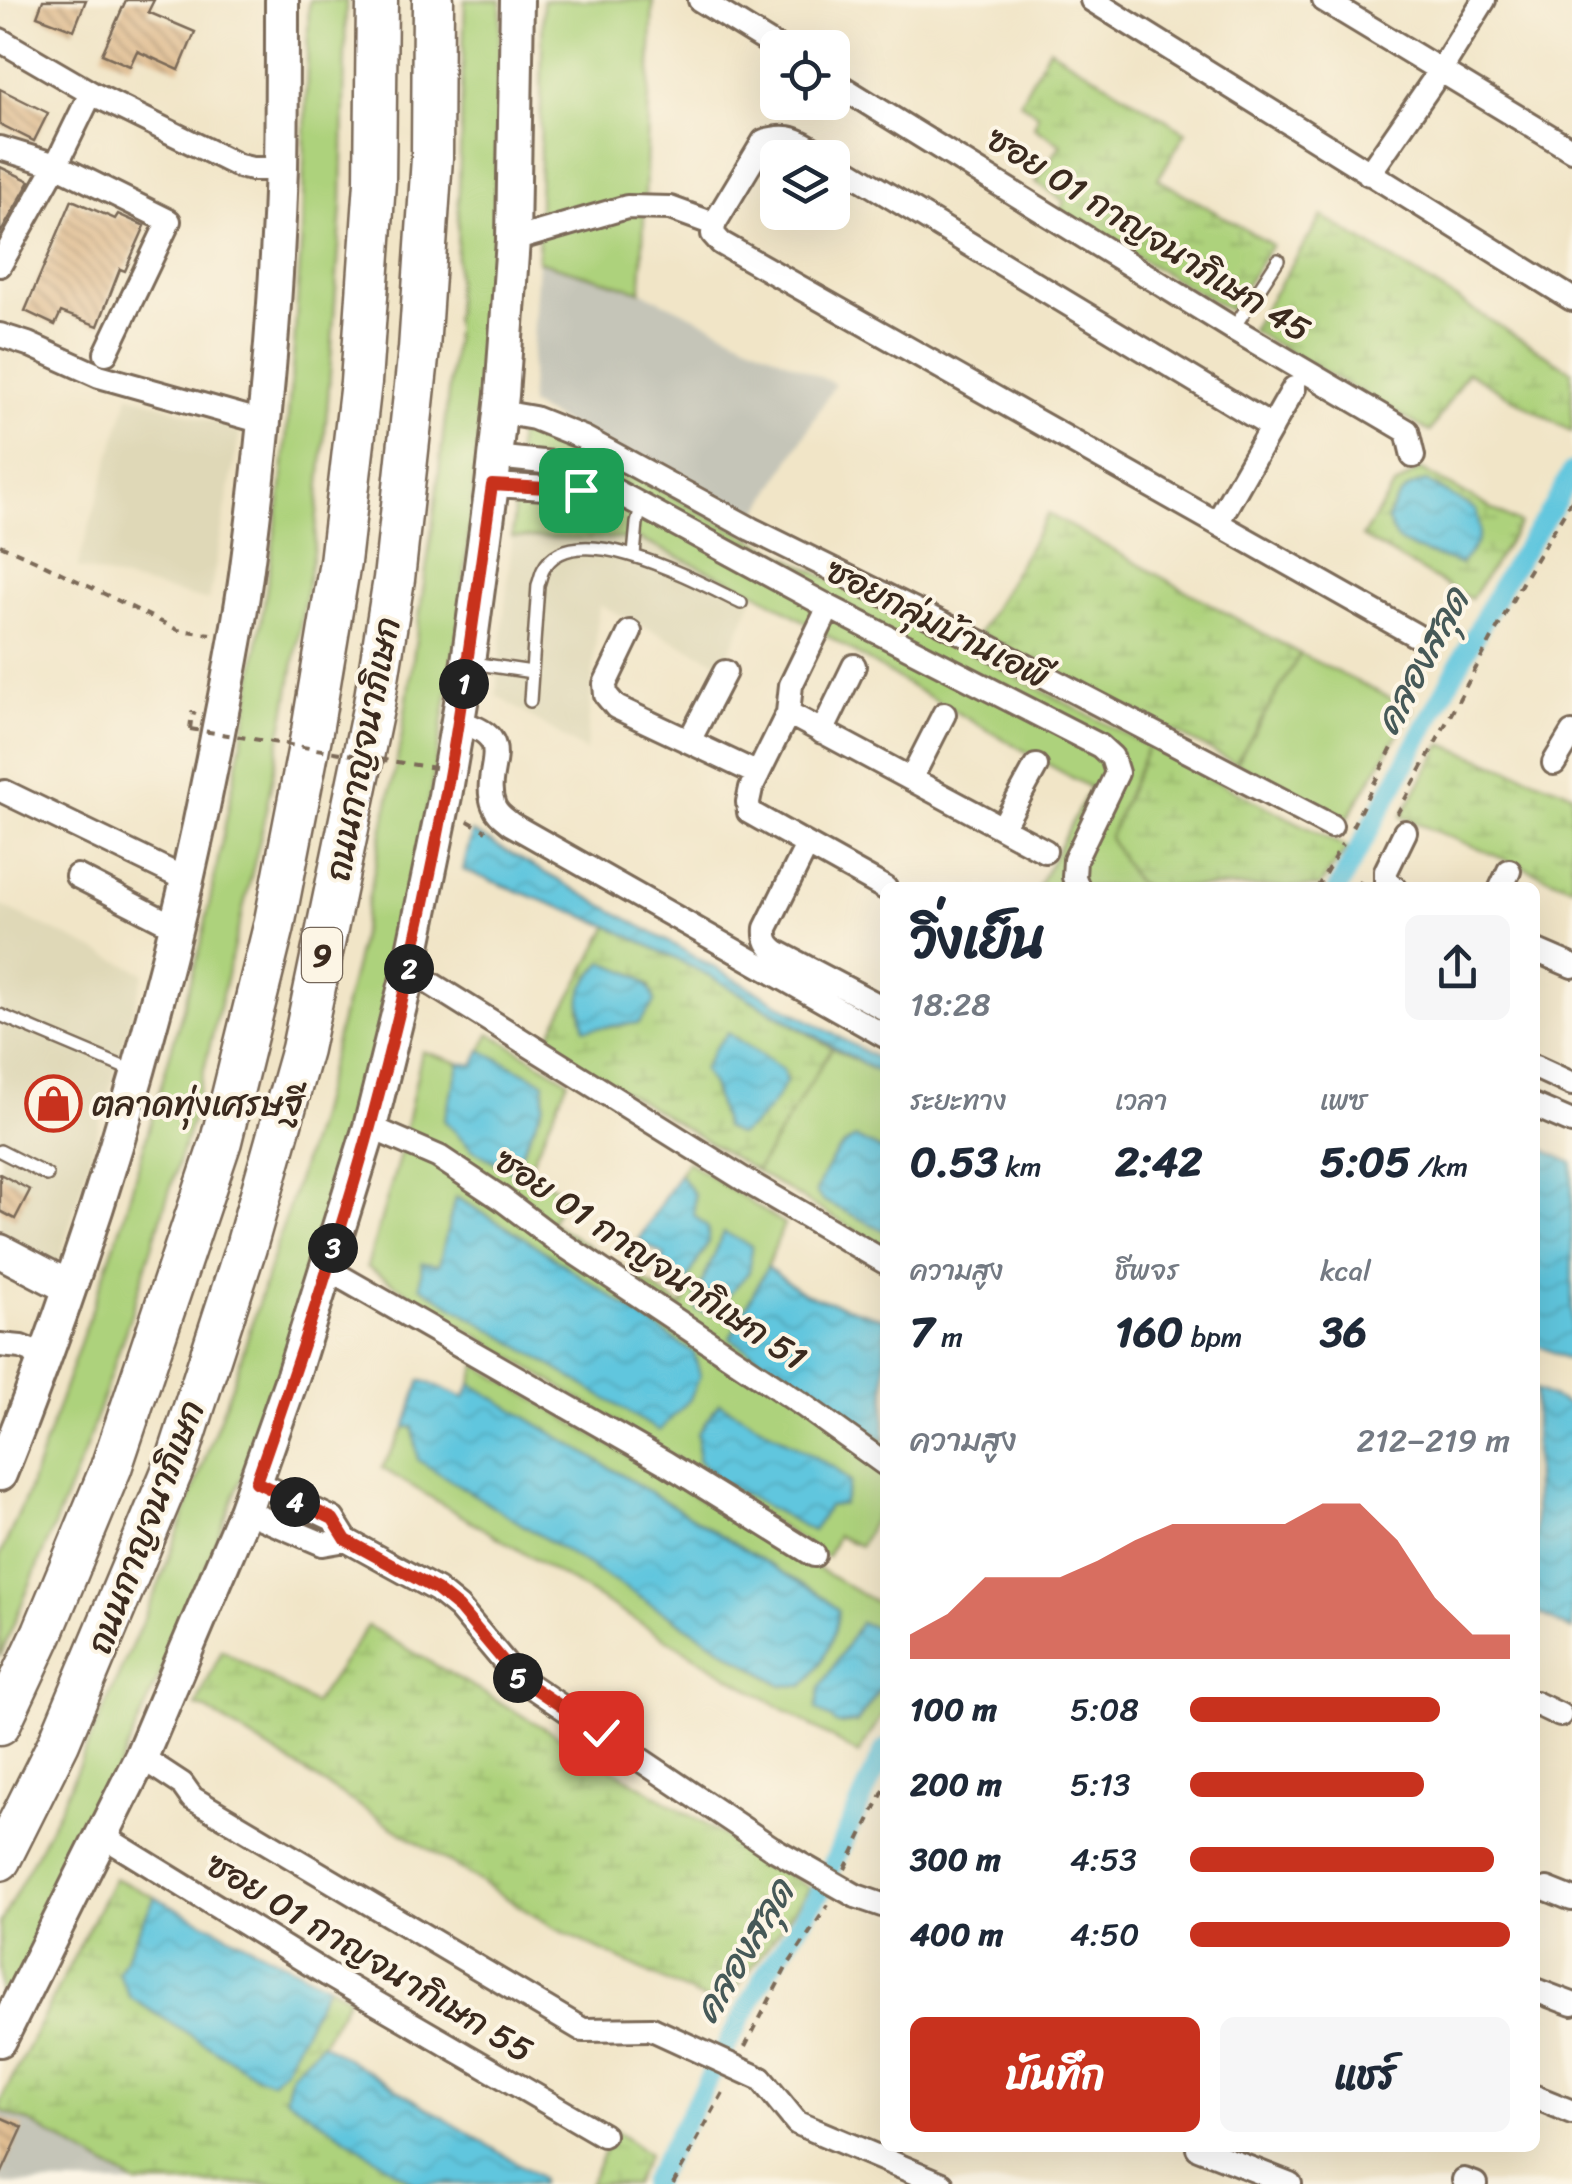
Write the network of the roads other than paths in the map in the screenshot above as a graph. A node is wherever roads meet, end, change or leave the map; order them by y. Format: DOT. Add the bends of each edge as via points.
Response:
graph roads {
  1 [pos="282,0"];
  2 [pos="378,0"];
  3 [pos="432,0"];
  4 [pos="517,0"];
  5 [pos="700,0"];
  6 [pos="1092,0"];
  7 [pos="1324,0"];
  8 [pos="1484,0"];
  9 [pos="760,37"];
  10 [pos="0,40"];
  11 [pos="1440,71"];
  12 [pos="850,92"];
  13 [pos="92,93"];
  14 [pos="768,140"];
  15 [pos="798,140"];
  16 [pos="0,148"];
  17 [pos="760,148"];
  18 [pos="1572,150"];
  19 [pos="56,165"];
  20 [pos="281,169"];
  21 [pos="850,171"];
  22 [pos="1369,174"];
  23 [pos="714,224"];
  24 [pos="512,240"];
  25 [pos="1278,260"];
  26 [pos="0,265"];
  27 [pos="1572,299"];
  28 [pos="1233,329"];
  29 [pos="0,334"];
  30 [pos="106,353"];
  31 [pos="1294,388"];
  32 [pos="500,412"];
  33 [pos="263,422"];
  34 [pos="1272,427"];
  35 [pos="1413,456"];
  36 [pos="494,471"];
  37 [pos="642,505"];
  38 [pos="1217,523"];
  39 [pos="634,555"];
  40 [pos="741,602"];
  41 [pos="829,607"];
  42 [pos="630,632"];
  43 [pos="1415,635"];
  44 [pos="468,662"];
  45 [pos="854,666"];
  46 [pos="532,672"];
  47 [pos="726,672"];
  48 [pos="530,701"];
  49 [pos="788,713"];
  50 [pos="944,714"];
  51 [pos="458,722"];
  52 [pos="822,732"];
  53 [pos="1572,732"];
  54 [pos="689,742"];
  55 [pos="1554,763"];
  56 [pos="1036,766"];
  57 [pos="758,774"];
  58 [pos="910,779"];
  59 [pos="6,792"];
  60 [pos="1331,826"];
  61 [pos="1002,828"];
  62 [pos="1397,829"];
  63 [pos="807,845"];
  64 [pos="1045,851"];
  65 [pos="77,876"];
  66 [pos="187,880"];
  67 [pos="1076,882"];
  68 [pos="1387,882"];
  69 [pos="880,885"];
  70 [pos="176,927"];
  71 [pos="1540,952"];
  72 [pos="1572,966"];
  73 [pos="409,970"];
  74 [pos="880,1006"];
  75 [pos="0,1015"];
  76 [pos="880,1033"];
  77 [pos="1540,1069"];
  78 [pos="138,1073"];
  79 [pos="1572,1084"];
  80 [pos="1540,1108"];
  81 [pos="1572,1122"];
  82 [pos="370,1127"];
  83 [pos="0,1151"];
  84 [pos="48,1175"];
  85 [pos="0,1251"];
  86 [pos="880,1259"];
  87 [pos="327,1268"];
  88 [pos="70,1287"];
  89 [pos="0,1345"];
  90 [pos="44,1356"];
  91 [pos="880,1460"];
  92 [pos="2,1462"];
  93 [pos="250,1497"];
  94 [pos="814,1555"];
  95 [pos="1540,1705"];
  96 [pos="1560,1715"];
  97 [pos="0,1724"];
  98 [pos="141,1757"];
  99 [pos="103,1836"];
  100 [pos="0,1860"];
  101 [pos="1547,1889"];
  102 [pos="1572,1898"];
  103 [pos="880,1904"];
  104 [pos="1540,1992"];
  105 [pos="1572,2004"];
  106 [pos="0,2040"];
  107 [pos="1540,2099"];
  108 [pos="1572,2112"];
  109 [pos="603,2136"];
  110 [pos="1208,2152"];
  111 [pos="942,2184"];
  112 [pos="1290,2184"];
  1 -- 20 [label="main road"];
  2 -- 97 [label="highway, ถนนกาญจนาภิเษก / 9" via="375,182 359,400 337,580 274,926 221,1141 110,1468"];
  3 -- 100 [label="highway, ถนนกาญจนาภิเษก / 9" via="431,178 394,579 302,1049 178,1456 59,1742"];
  4 -- 24 [label="main road"];
  5 -- 9 [label="street"];
  6 -- 22 [label="street"];
  7 -- 11 [label="street"];
  8 -- 11 [label="street"];
  10 -- 13 [label="street"];
  11 -- 18 [label="street"];
  11 -- 22 [label="street"];
  12 -- 28 [label="street, ซอย 01 กาญจนาภิเษก 45"];
  13 -- 19 [label="street"];
  13 -- 20 [label="street" via="239,166"];
  14 -- 15 [label="street"];
  16 -- 19 [label="street"];
  17 -- 23 [label="street"];
  19 -- 26 [label="street"];
  19 -- 30 [label="street" via="169,221"];
  20 -- 33 [label="main road"];
  21 -- 34 [label="street"];
  22 -- 27 [label="street"];
  23 -- 24 [label="street" via="670,208 628,207"];
  23 -- 38 [label="street" via="721,243"];
  24 -- 32 [label="main road"];
  25 -- 28 [label="lane"];
  28 -- 35 [label="street, ซอย 01 กาญจนาภิเษก 45" via="1407,431"];
  29 -- 33 [label="street" via="99,376"];
  31 -- 34 [label="street"];
  32 -- 36 [label="main road"];
  32 -- 60 [label="street" via="584,438"];
  33 -- 66 [label="main road" via="248,565"];
  34 -- 38 [label="street"];
  36 -- 37 [label="street, ซอยกลุ่มบ้านเอพี" via="582,466"];
  36 -- 44 [label="main road"];
  37 -- 39 [label="lane"];
  37 -- 41 [label="street, ซอยกลุ่มบ้านเอพี"];
  38 -- 43 [label="street"];
  39 -- 40 [label="lane"];
  39 -- 46 [label="lane" via="581,548 558,554 544,567"];
  41 -- 49 [label="street" via="791,685"];
  41 -- 67 [label="street, ซอยกลุ่มบ้านเอพี" via="1109,753 1118,772 1075,860"];
  42 -- 54 [label="street" via="606,695"];
  44 -- 46 [label="lane"];
  44 -- 51 [label="main road"];
  45 -- 52 [label="street"];
  46 -- 48 [label="lane"];
  47 -- 54 [label="street"];
  49 -- 52 [label="street"];
  49 -- 57 [label="street"];
  50 -- 58 [label="street"];
  51 -- 73 [label="main road"];
  51 -- 76 [label="street" via="490,738 493,803 511,824"];
  52 -- 58 [label="street"];
  53 -- 55 [label="street"];
  54 -- 57 [label="street"];
  56 -- 61 [label="street"];
  57 -- 63 [label="street" via="749,812"];
  58 -- 61 [label="street"];
  59 -- 66 [label="street"];
  61 -- 64 [label="street"];
  62 -- 68 [label="street"];
  63 -- 69 [label="street"];
  63 -- 74 [label="street" via="765,938 778,952"];
  65 -- 70 [label="street"];
  66 -- 70 [label="main road"];
  70 -- 78 [label="main road"];
  71 -- 72 [label="street"];
  73 -- 82 [label="main road"];
  73 -- 86 [label="street"];
  75 -- 78 [label="lane"];
  77 -- 79 [label="street"];
  78 -- 88 [label="main road"];
  80 -- 81 [label="street"];
  82 -- 87 [label="main road"];
  82 -- 91 [label="street, ซอย 01 กาญจนากิเษก 51" via="439,1156"];
  83 -- 84 [label="lane"];
  85 -- 88 [label="main road"];
  87 -- 93 [label="main road"];
  87 -- 94 [label="street"];
  88 -- 90 [label="main road"];
  89 -- 90 [label="street"];
  90 -- 92 [label="main road"];
  93 -- 98 [label="main road"];
  93 -- 103 [label="street, bridge" via="333,1519 346,1540 459,1608 516,1676 772,1848"];
  95 -- 96 [label="street"];
  98 -- 99 [label="main road"];
  98 -- 111 [label="street, bridge" via="192,1798 583,2030 652,2028 760,2079 797,2123"];
  99 -- 106 [label="main road"];
  99 -- 109 [label="street, ซอย 01 กาญจนากิเษก 55"];
  101 -- 102 [label="street"];
  104 -- 105 [label="street"];
  107 -- 108 [label="street"];
  110 -- 112 [label="street"];
}
